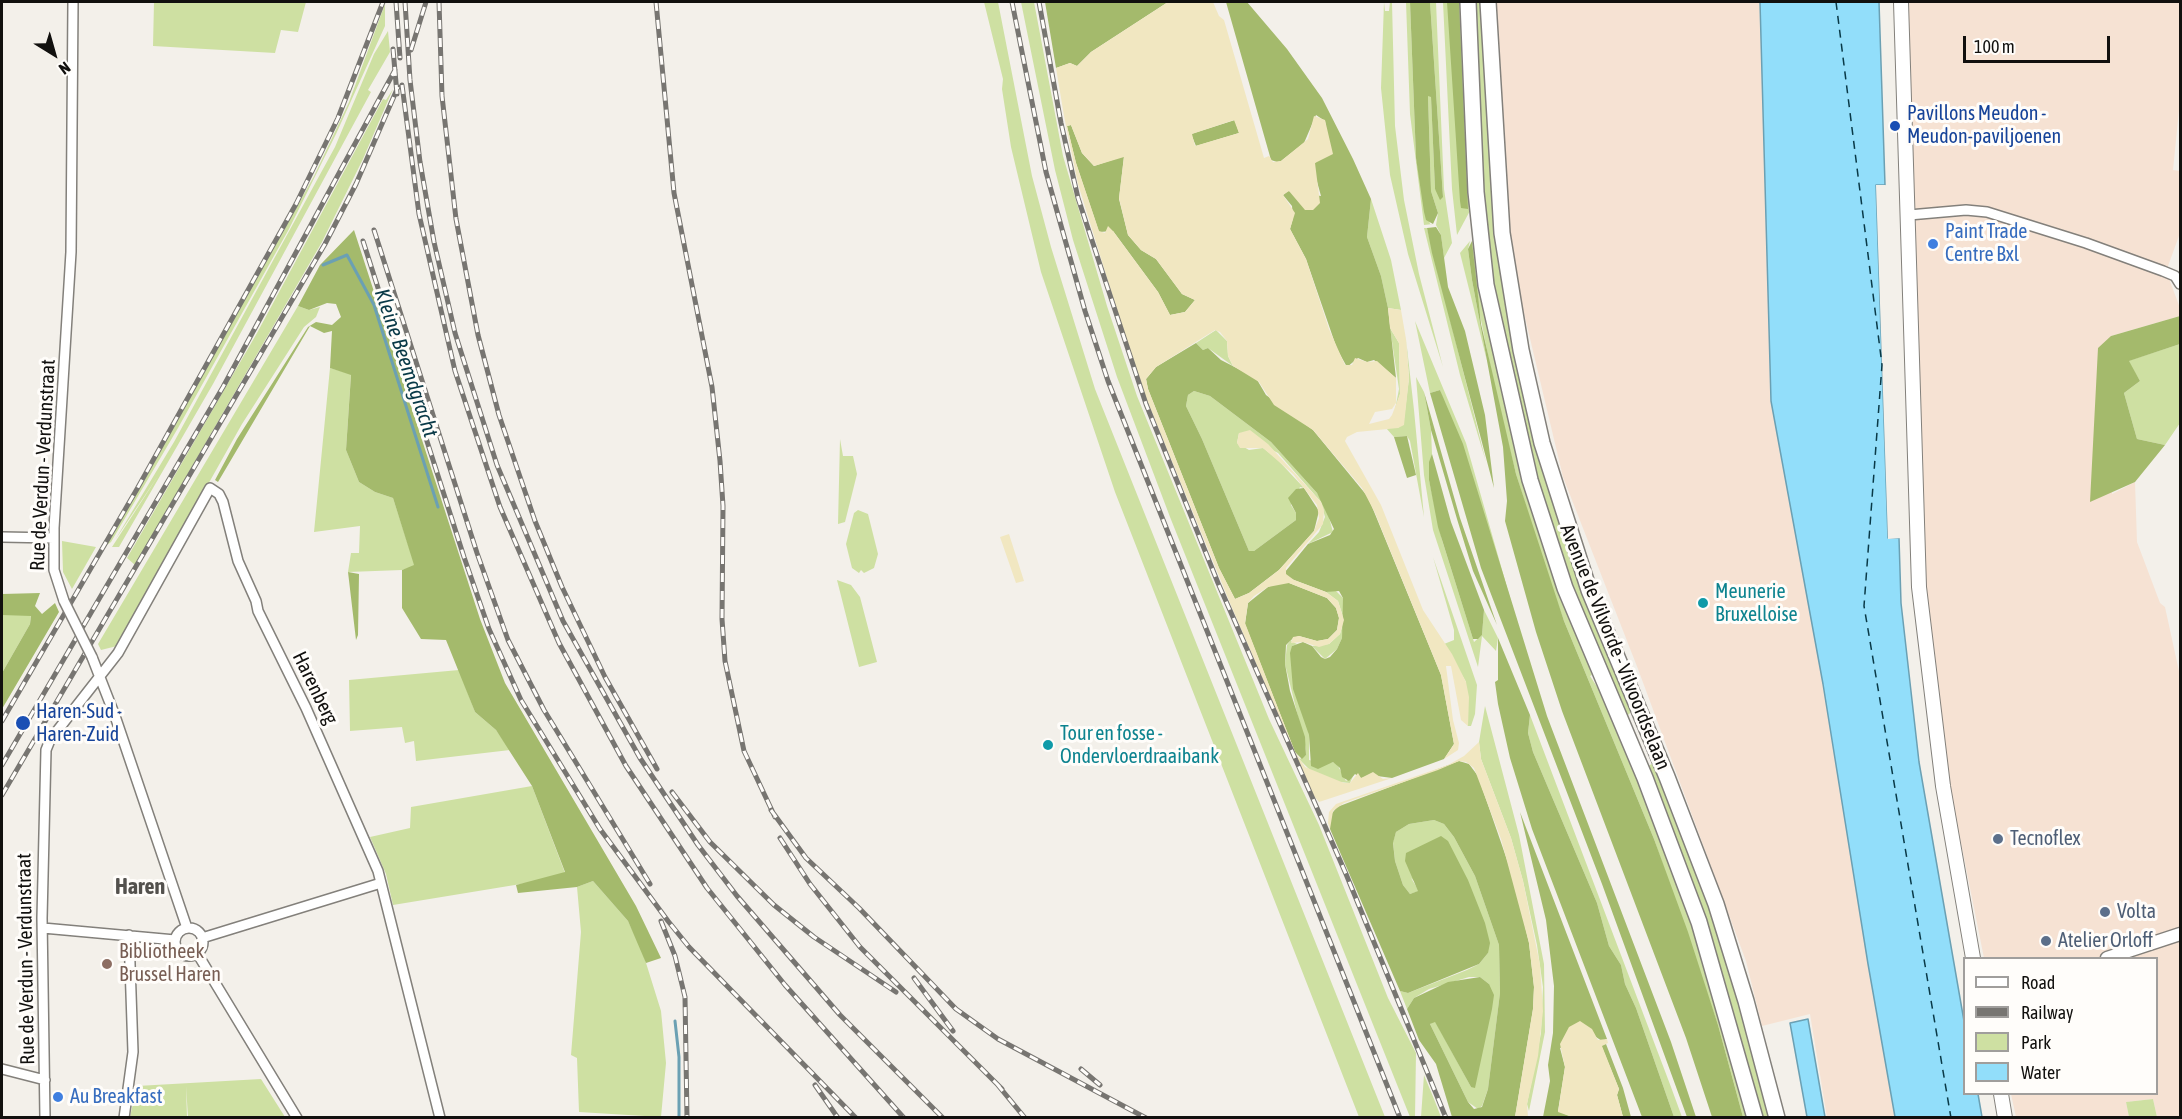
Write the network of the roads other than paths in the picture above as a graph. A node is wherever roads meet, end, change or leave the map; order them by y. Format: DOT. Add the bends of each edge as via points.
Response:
graph roads {
  1 [pos="73,2"];
  2 [pos="1468,2"];
  3 [pos="1488,2"];
  4 [pos="1901,2"];
  5 [pos="1909,215"];
  6 [pos="2179,276"];
  7 [pos="2,537"];
  8 [pos="54,538"];
  9 [pos="100,675"];
  10 [pos="381,883"];
  11 [pos="43,928"];
  12 [pos="187,928"];
  13 [pos="2181,934"];
  14 [pos="129,935"];
  15 [pos="202,938"];
  16 [pos="175,940"];
  17 [pos="196,953"];
  18 [pos="1973,957"];
  19 [pos="2110,957"];
  20 [pos="2,1069"];
  21 [pos="45,1080"];
  22 [pos="2001,1095"];
  23 [pos="45,1118"];
  24 [pos="124,1118"];
  25 [pos="297,1118"];
  26 [pos="440,1118"];
  27 [pos="1755,1118"];
  28 [pos="1777,1118"];
  29 [pos="2005,1118"];
  1 -- 8 [label="street, Rue de Verdun - Verdunstraat" via="71,252"];
  2 -- 27 [label="main road, Avenue de Vilvorde - Vilvoordselaan" via="1476,192 1486,285 1530,480 1564,588 1645,778 1699,922"];
  3 -- 28 [label="main road, Avenue de Vilvorde - Vilvoordselaan" via="1502,232 1521,350 1542,443 1589,590 1716,904"];
  4 -- 5 [label="main road"];
  5 -- 6 [label="street" via="1987,212"];
  5 -- 18 [label="main road" via="1919,587 1940,766"];
  7 -- 8 [label="street"];
  8 -- 9 [label="street, Rue de Verdun - Verdunstraat, bridge" via="55,580"];
  9 -- 10 [label="street, Harenberg" via="118,652 210,489 219,494 258,612 365,838"];
  9 -- 11 [label="street, Rue de Verdun - Verdunstraat" via="46,750"];
  9 -- 12 [label="street"];
  10 -- 15 [label="street"];
  10 -- 26 [label="street, Harenberg"];
  11 -- 14 [label="street"];
  11 -- 21 [label="street, Rue de Verdun - Verdunstraat"];
  12 -- 15 [label="street" via="197,931"];
  12 -- 16 [label="street"];
  13 -- 19 [label="street"];
  14 -- 16 [label="street"];
  14 -- 24 [label="street" via="133,1052"];
  15 -- 17 [label="street"];
  16 -- 17 [label="street" via="181,953"];
  17 -- 25 [label="street"];
  20 -- 21 [label="street"];
  21 -- 23 [label="street, Rue de Verdun - Verdunstraat"];
  22 -- 29 [label="main road"];
}
